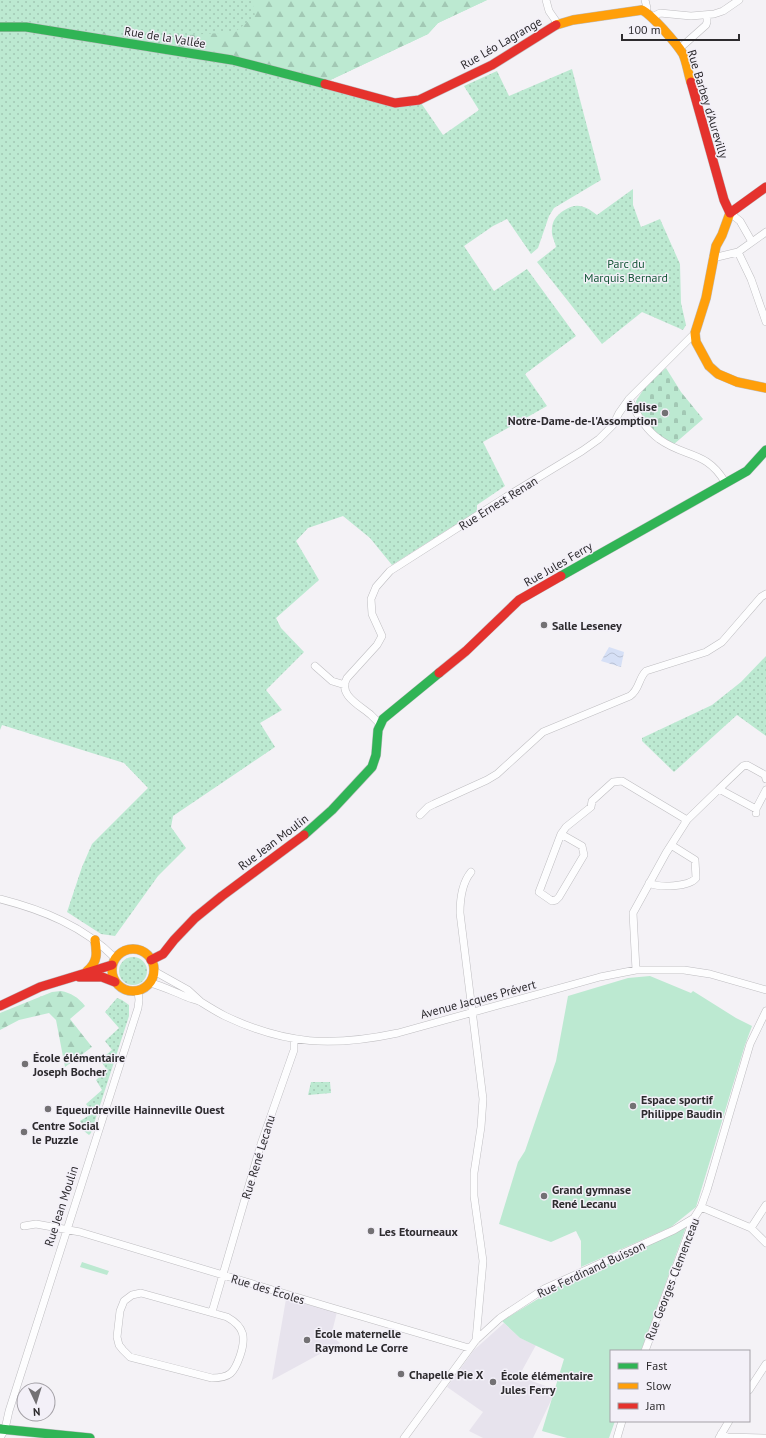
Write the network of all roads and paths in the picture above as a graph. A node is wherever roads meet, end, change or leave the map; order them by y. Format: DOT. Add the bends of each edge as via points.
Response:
graph roads {
  1 [pos="546,0"];
  2 [pos="645,0"];
  3 [pos="739,0"];
  4 [pos="649,14"];
  5 [pos="707,15"];
  6 [pos="558,24"];
  7 [pos="0,27"];
  8 [pos="679,49"];
  9 [pos="324,83"];
  10 [pos="766,187"];
  11 [pos="730,213"];
  12 [pos="766,232"];
  13 [pos="752,242"];
  14 [pos="738,252"];
  15 [pos="713,258"];
  16 [pos="766,322"];
  17 [pos="695,333"];
  18 [pos="766,388"];
  19 [pos="629,399"];
  20 [pos="766,450"];
  21 [pos="725,482"];
  22 [pos="766,594"];
  23 [pos="315,666"];
  24 [pos="345,685"];
  25 [pos="380,724"];
  26 [pos="766,779"];
  27 [pos="719,789"];
  28 [pos="766,790"];
  29 [pos="420,815"];
  30 [pos="687,820"];
  31 [pos="561,834"];
  32 [pos="671,845"];
  33 [pos="471,872"];
  34 [pos="650,883"];
  35 [pos="0,899"];
  36 [pos="95,940"];
  37 [pos="152,960"];
  38 [pos="114,962"];
  39 [pos="636,970"];
  40 [pos="154,971"];
  41 [pos="83,973"];
  42 [pos="73,977"];
  43 [pos="115,982"];
  44 [pos="150,983"];
  45 [pos="766,990"];
  46 [pos="138,991"];
  47 [pos="200,1002"];
  48 [pos="0,1006"];
  49 [pos="766,1011"];
  50 [pos="472,1013"];
  51 [pos="294,1040"];
  52 [pos="766,1205"];
  53 [pos="701,1207"];
  54 [pos="694,1218"];
  55 [pos="24,1226"];
  56 [pos="751,1228"];
  57 [pos="66,1230"];
  58 [pos="766,1243"];
  59 [pos="223,1275"];
  60 [pos="212,1312"];
  61 [pos="476,1340"];
  62 [pos="469,1348"];
  63 [pos="645,1350"];
  64 [pos="766,1364"];
  65 [pos="750,1388"];
  66 [pos="622,1422"];
  67 [pos="729,1422"];
  68 [pos="2,1429"];
  69 [pos="720,1436"];
  70 [pos="0,1438"];
  71 [pos="90,1438"];
  72 [pos="404,1438"];
  73 [pos="617,1438"];
  74 [pos="766,1438"];
  1 -- 6 [label="street" via="549,11"];
  2 -- 4 [label="street"];
  3 -- 5 [label="street" via="723,11"];
  4 -- 5 [label="street"];
  4 -- 6 [label="street, Rue Léo Lagrange" via="640,10"];
  4 -- 8 [label="street, Rue Barbey d'Aurevilly"];
  5 -- 8 [label="street" via="706,25"];
  6 -- 9 [label="street, Rue Léo Lagrange" via="492,65 419,100 395,103"];
  7 -- 9 [label="street, Rue de la Vallée" via="26,27 232,60"];
  8 -- 11 [label="street, Rue Barbey d'Aurevilly" via="683,55 724,200"];
  10 -- 11 [label="street"];
  11 -- 13 [label="street" via="740,221"];
  11 -- 15 [label="street"];
  12 -- 13 [label="street"];
  13 -- 14 [label="street"];
  14 -- 15 [label="street"];
  14 -- 16 [label="street"];
  15 -- 17 [label="street" via="706,298"];
  17 -- 18 [label="street" via="700,353 713,370 737,382"];
  17 -- 19 [label="street, Rue Ernest Renan"];
  19 -- 21 [label="street" via="636,413 656,437 705,460 716,468"];
  19 -- 24 [label="street, Rue Ernest Renan" via="613,425 599,439 390,571 376,587 371,599 371,610 381,632 381,639 347,678"];
  20 -- 21 [label="street, Rue Jules Ferry" via="747,470"];
  21 -- 25 [label="street, Rue Jules Ferry" via="519,600 466,651 389,713"];
  22 -- 29 [label="street" via="714,648 646,671 638,689 630,696 543,732 497,774 428,807"];
  23 -- 24 [label="street" via="332,681"];
  24 -- 25 [label="street" via="347,694 355,704"];
  25 -- 37 [label="street, Rue Jean Moulin" via="374,763 332,810 311,830 195,918 163,954"];
  26 -- 27 [label="street" via="765,775 743,766"];
  27 -- 28 [label="street" via="756,811"];
  27 -- 30 [label="street"];
  30 -- 31 [label="street" via="622,781 614,782 592,801 591,807"];
  30 -- 32 [label="street"];
  31 -- 31 [label="street" via="582,846 584,855 559,898 552,901 539,892"];
  32 -- 34 [label="street"];
  32 -- 34 [label="street" via="695,860 694,882 686,885 655,886"];
  33 -- 50 [label="street" via="465,879 460,906"];
  34 -- 39 [label="street" via="633,913"];
  35 -- 36 [label="street" via="56,917"];
  36 -- 38 [label="street"];
  36 -- 41 [label="street" via="95,963"];
  37 -- 38 [label="street" via="143,951 131,949 119,954"];
  37 -- 40 [label="street"];
  38 -- 41 [label="street"];
  38 -- 43 [label="street" via="111,971"];
  39 -- 45 [label="street, Avenue Jacques Prévert" via="661,969 710,974"];
  39 -- 50 [label="street, Avenue Jacques Prévert" via="600,977"];
  40 -- 44 [label="street"];
  40 -- 47 [label="street, Avenue Jacques Prévert" via="188,990"];
  41 -- 42 [label="street"];
  42 -- 43 [label="street" via="103,977"];
  42 -- 48 [label="street" via="40,987"];
  43 -- 46 [label="street" via="125,990"];
  44 -- 46 [label="street"];
  44 -- 47 [label="street, Avenue Jacques Prévert"];
  46 -- 57 [label="street, Rue Jean Moulin" via="138,1008"];
  47 -- 51 [label="street, Avenue Jacques Prévert" via="245,1025"];
  49 -- 53 [label="street, Rue Georges Clemenceau" via="750,1044"];
  50 -- 51 [label="street, Avenue Jacques Prévert" via="370,1039"];
  50 -- 61 [label="street" via="483,1099 474,1173 474,1196 483,1261"];
  51 -- 59 [label="street, Rue René Lecanu" via="294,1050 261,1144"];
  52 -- 56 [label="street"];
  53 -- 54 [label="street, Rue Georges Clemenceau"];
  53 -- 56 [label="street"];
  54 -- 61 [label="street, Rue Ferdinand Buisson" via="674,1230 544,1289 500,1318"];
  54 -- 63 [label="street, Rue Georges Clemenceau"];
  55 -- 57 [label="street, Rue des Écoles" via="36,1224"];
  56 -- 58 [label="street"];
  57 -- 59 [label="street, Rue des Écoles"];
  57 -- 68 [label="street, Rue Jean Moulin"];
  59 -- 60 [label="street, Rue René Lecanu"];
  59 -- 62 [label="street, Rue des Écoles"];
  60 -- 60 [label="street" via="142,1293 132,1295 124,1301 120,1311 117,1337 119,1345 130,1357 212,1378 222,1378 236,1367 244,1344 243,1335 235,1321"];
  61 -- 62 [label="street, Rue Ferdinand Buisson"];
  62 -- 72 [label="street, Rue Ferdinand Buisson"];
  64 -- 65 [label="street"];
  66 -- 73 [label="street"];
  67 -- 69 [label="street"];
  68 -- 70 [label="street, Rue Jean Moulin"];
  68 -- 71 [label="street"];
  69 -- 74 [label="street"];
}
